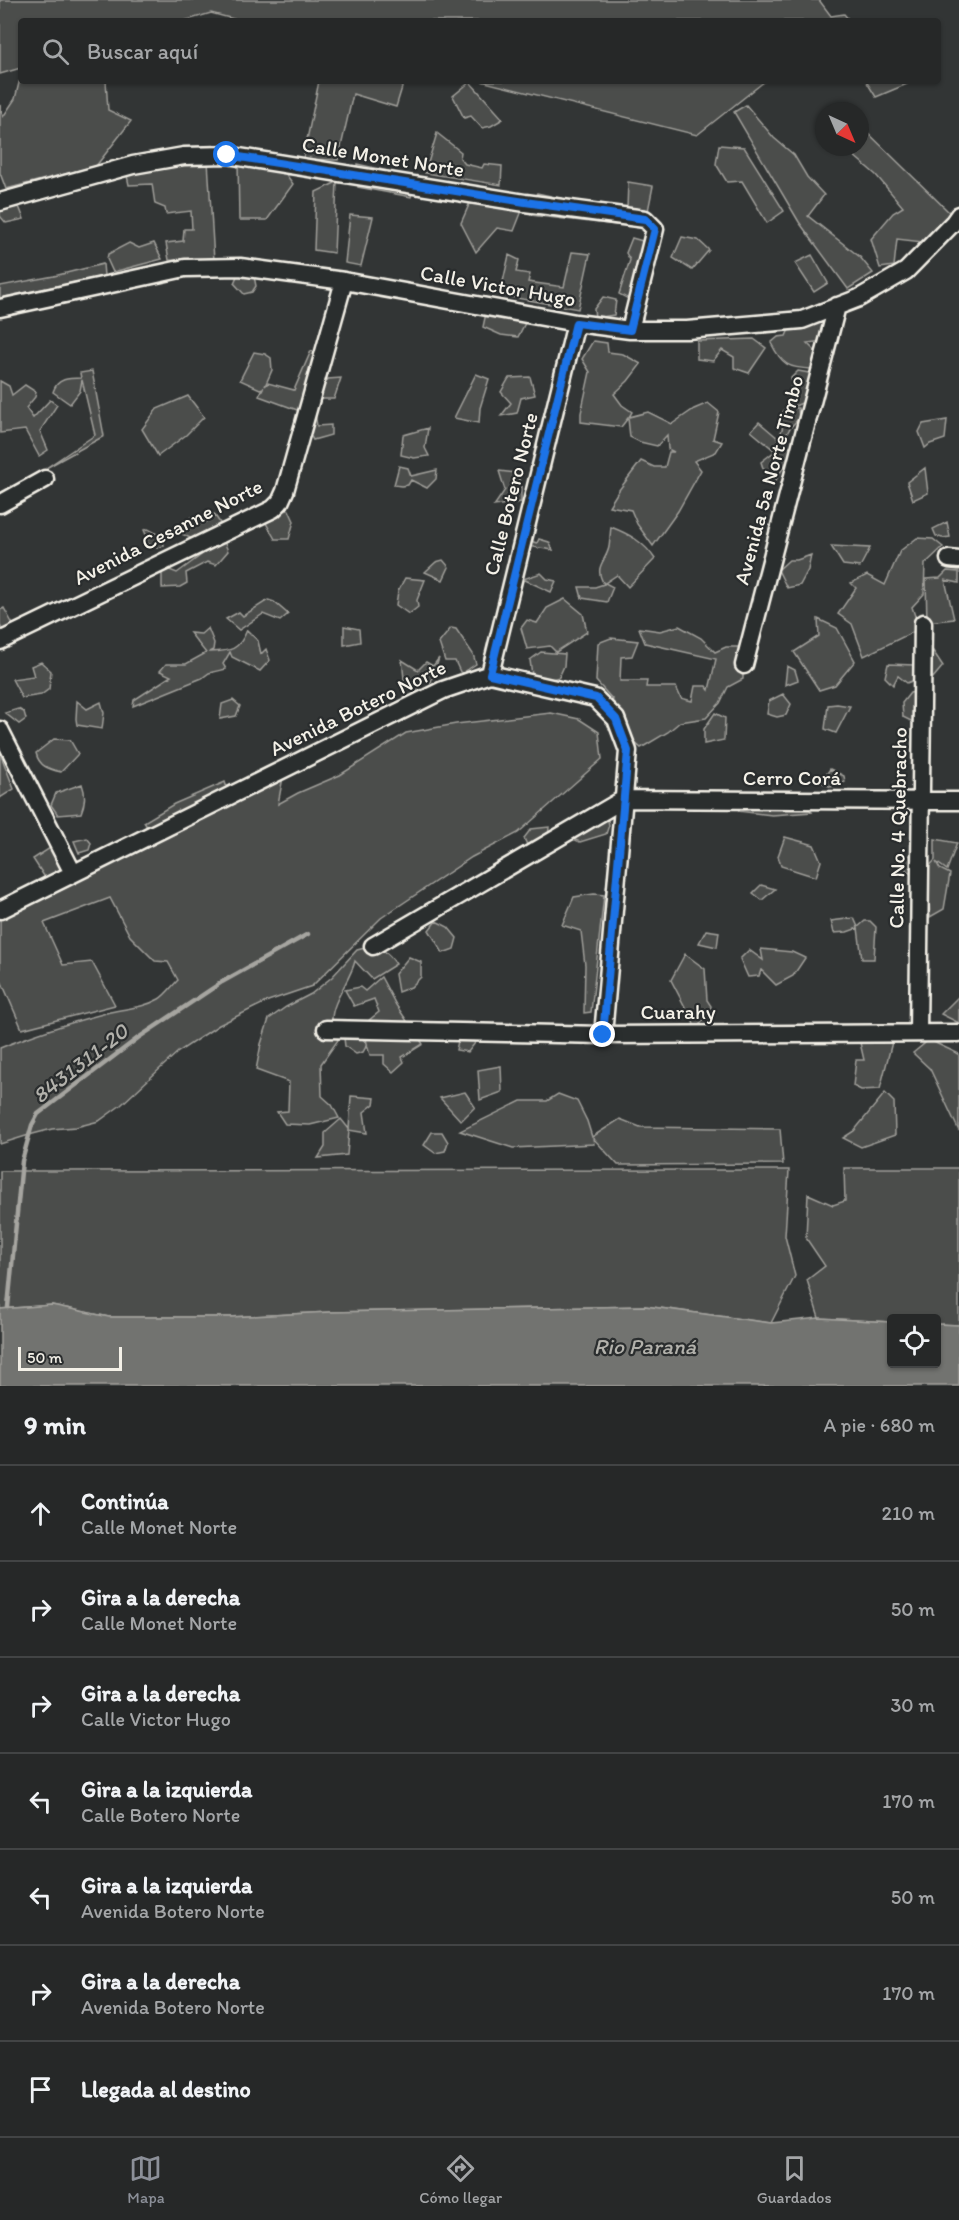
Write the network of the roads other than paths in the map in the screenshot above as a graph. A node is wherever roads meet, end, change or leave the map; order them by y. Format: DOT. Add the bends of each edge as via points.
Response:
graph roads {
  1 [pos="0,202"];
  2 [pos="959,215"];
  3 [pos="344,281"];
  4 [pos="837,306"];
  5 [pos="0,308"];
  6 [pos="576,323"];
  7 [pos="630,330"];
  8 [pos="45,479"];
  9 [pos="0,504"];
  10 [pos="923,623"];
  11 [pos="0,641"];
  12 [pos="744,665"];
  13 [pos="490,674"];
  14 [pos="0,730"];
  15 [pos="624,799"];
  16 [pos="920,801"];
  17 [pos="959,801"];
  18 [pos="73,873"];
  19 [pos="0,909"];
  20 [pos="373,946"];
  21 [pos="326,1029"];
  22 [pos="918,1033"];
  23 [pos="959,1033"];
  24 [pos="603,1035"];
  1 -- 7 [label="street, Calle Monet Norte" via="134,165 184,156 227,155 645,219 655,229"];
  2 -- 4 [label="street, Calle Victor Hugo" via="906,271"];
  3 -- 5 [label="street, Calle Victor Hugo" via="240,267 185,268"];
  3 -- 6 [label="street, Calle Victor Hugo"];
  3 -- 11 [label="street, Avenida Cesanne Norte" via="280,502 273,509"];
  4 -- 7 [label="street, Calle Victor Hugo" via="802,320 687,330"];
  4 -- 12 [label="street, Avenida 5a Norte Timbo"];
  6 -- 7 [label="street, Calle Victor Hugo"];
  6 -- 13 [label="street, Calle Botero Norte"];
  8 -- 9 [label="street"];
  10 -- 16 [label="street, Calle No. 4 Quebracho"];
  13 -- 15 [label="street" via="596,698 606,707 616,719 628,751"];
  13 -- 18 [label="street, Avenida Botero Norte" via="443,690"];
  14 -- 18 [label="street"];
  15 -- 16 [label="street, Cerro Corá"];
  15 -- 20 [label="street"];
  15 -- 24 [label="street"];
  16 -- 17 [label="street, Cerro Corá"];
  16 -- 22 [label="street, Calle No. 4 Quebracho"];
  18 -- 19 [label="street, Avenida Botero Norte"];
  21 -- 24 [label="street, Cuarahy"];
  22 -- 23 [label="street, Cuarahy"];
  22 -- 24 [label="street, Cuarahy"];
}
